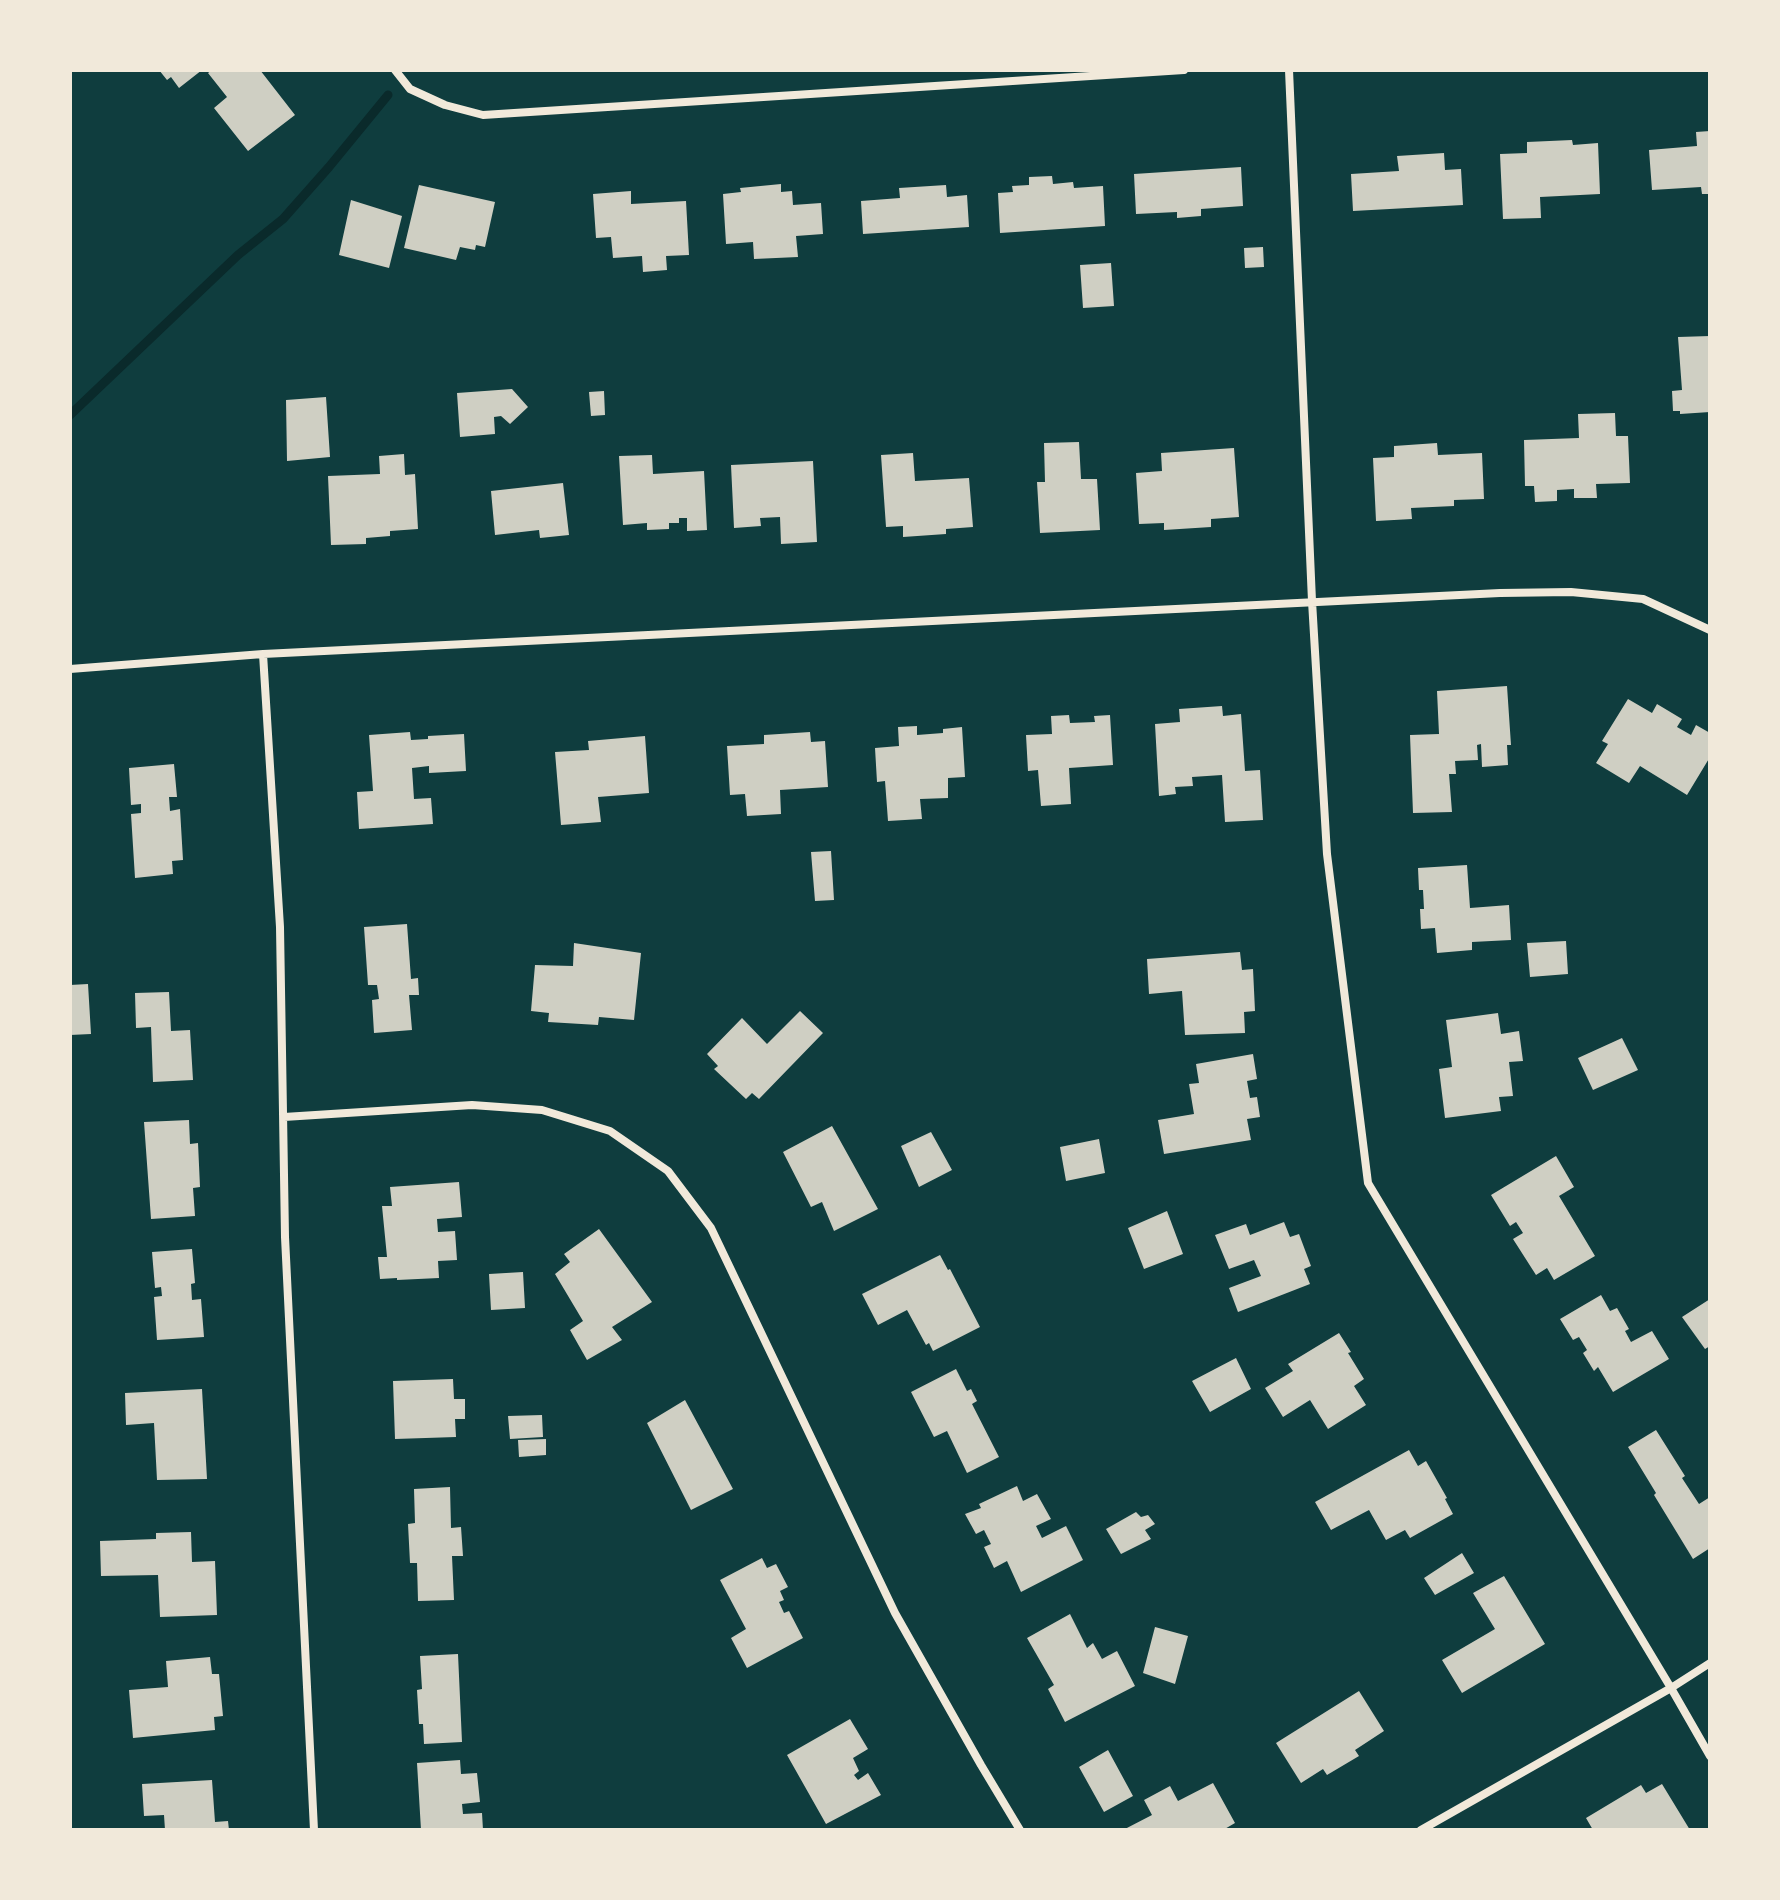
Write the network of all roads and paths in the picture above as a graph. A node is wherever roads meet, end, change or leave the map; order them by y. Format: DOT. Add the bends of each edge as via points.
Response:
graph roads {
  1 [pos="395,70"];
  2 [pos="972,70"];
  3 [pos="1184,70"];
  4 [pos="1289,70"];
  5 [pos="974,83"];
  6 [pos="1312,601"];
  7 [pos="1710,630"];
  8 [pos="263,654"];
  9 [pos="70,669"];
  10 [pos="284,1117"];
  11 [pos="1710,1663"];
  12 [pos="1671,1688"];
  13 [pos="1710,1756"];
  14 [pos="314,1830"];
  15 [pos="1020,1830"];
  16 [pos="1421,1830"];
  1 -- 5 [label="street" via="410,89 483,115"];
  2 -- 5 [label="street"];
  3 -- 5 [label="street"];
  4 -- 6 [label="street"];
  6 -- 7 [label="street" via="1571,592 1643,599"];
  6 -- 8 [label="street"];
  6 -- 12 [label="street" via="1327,854 1368,1183"];
  8 -- 9 [label="street"];
  8 -- 10 [label="street" via="280,927"];
  10 -- 14 [label="street" via="285,1237"];
  10 -- 15 [label="street" via="472,1105 542,1110 610,1131 668,1171 711,1228 895,1613"];
  11 -- 12 [label="street"];
  12 -- 13 [label="street"];
  12 -- 16 [label="street"];
}
